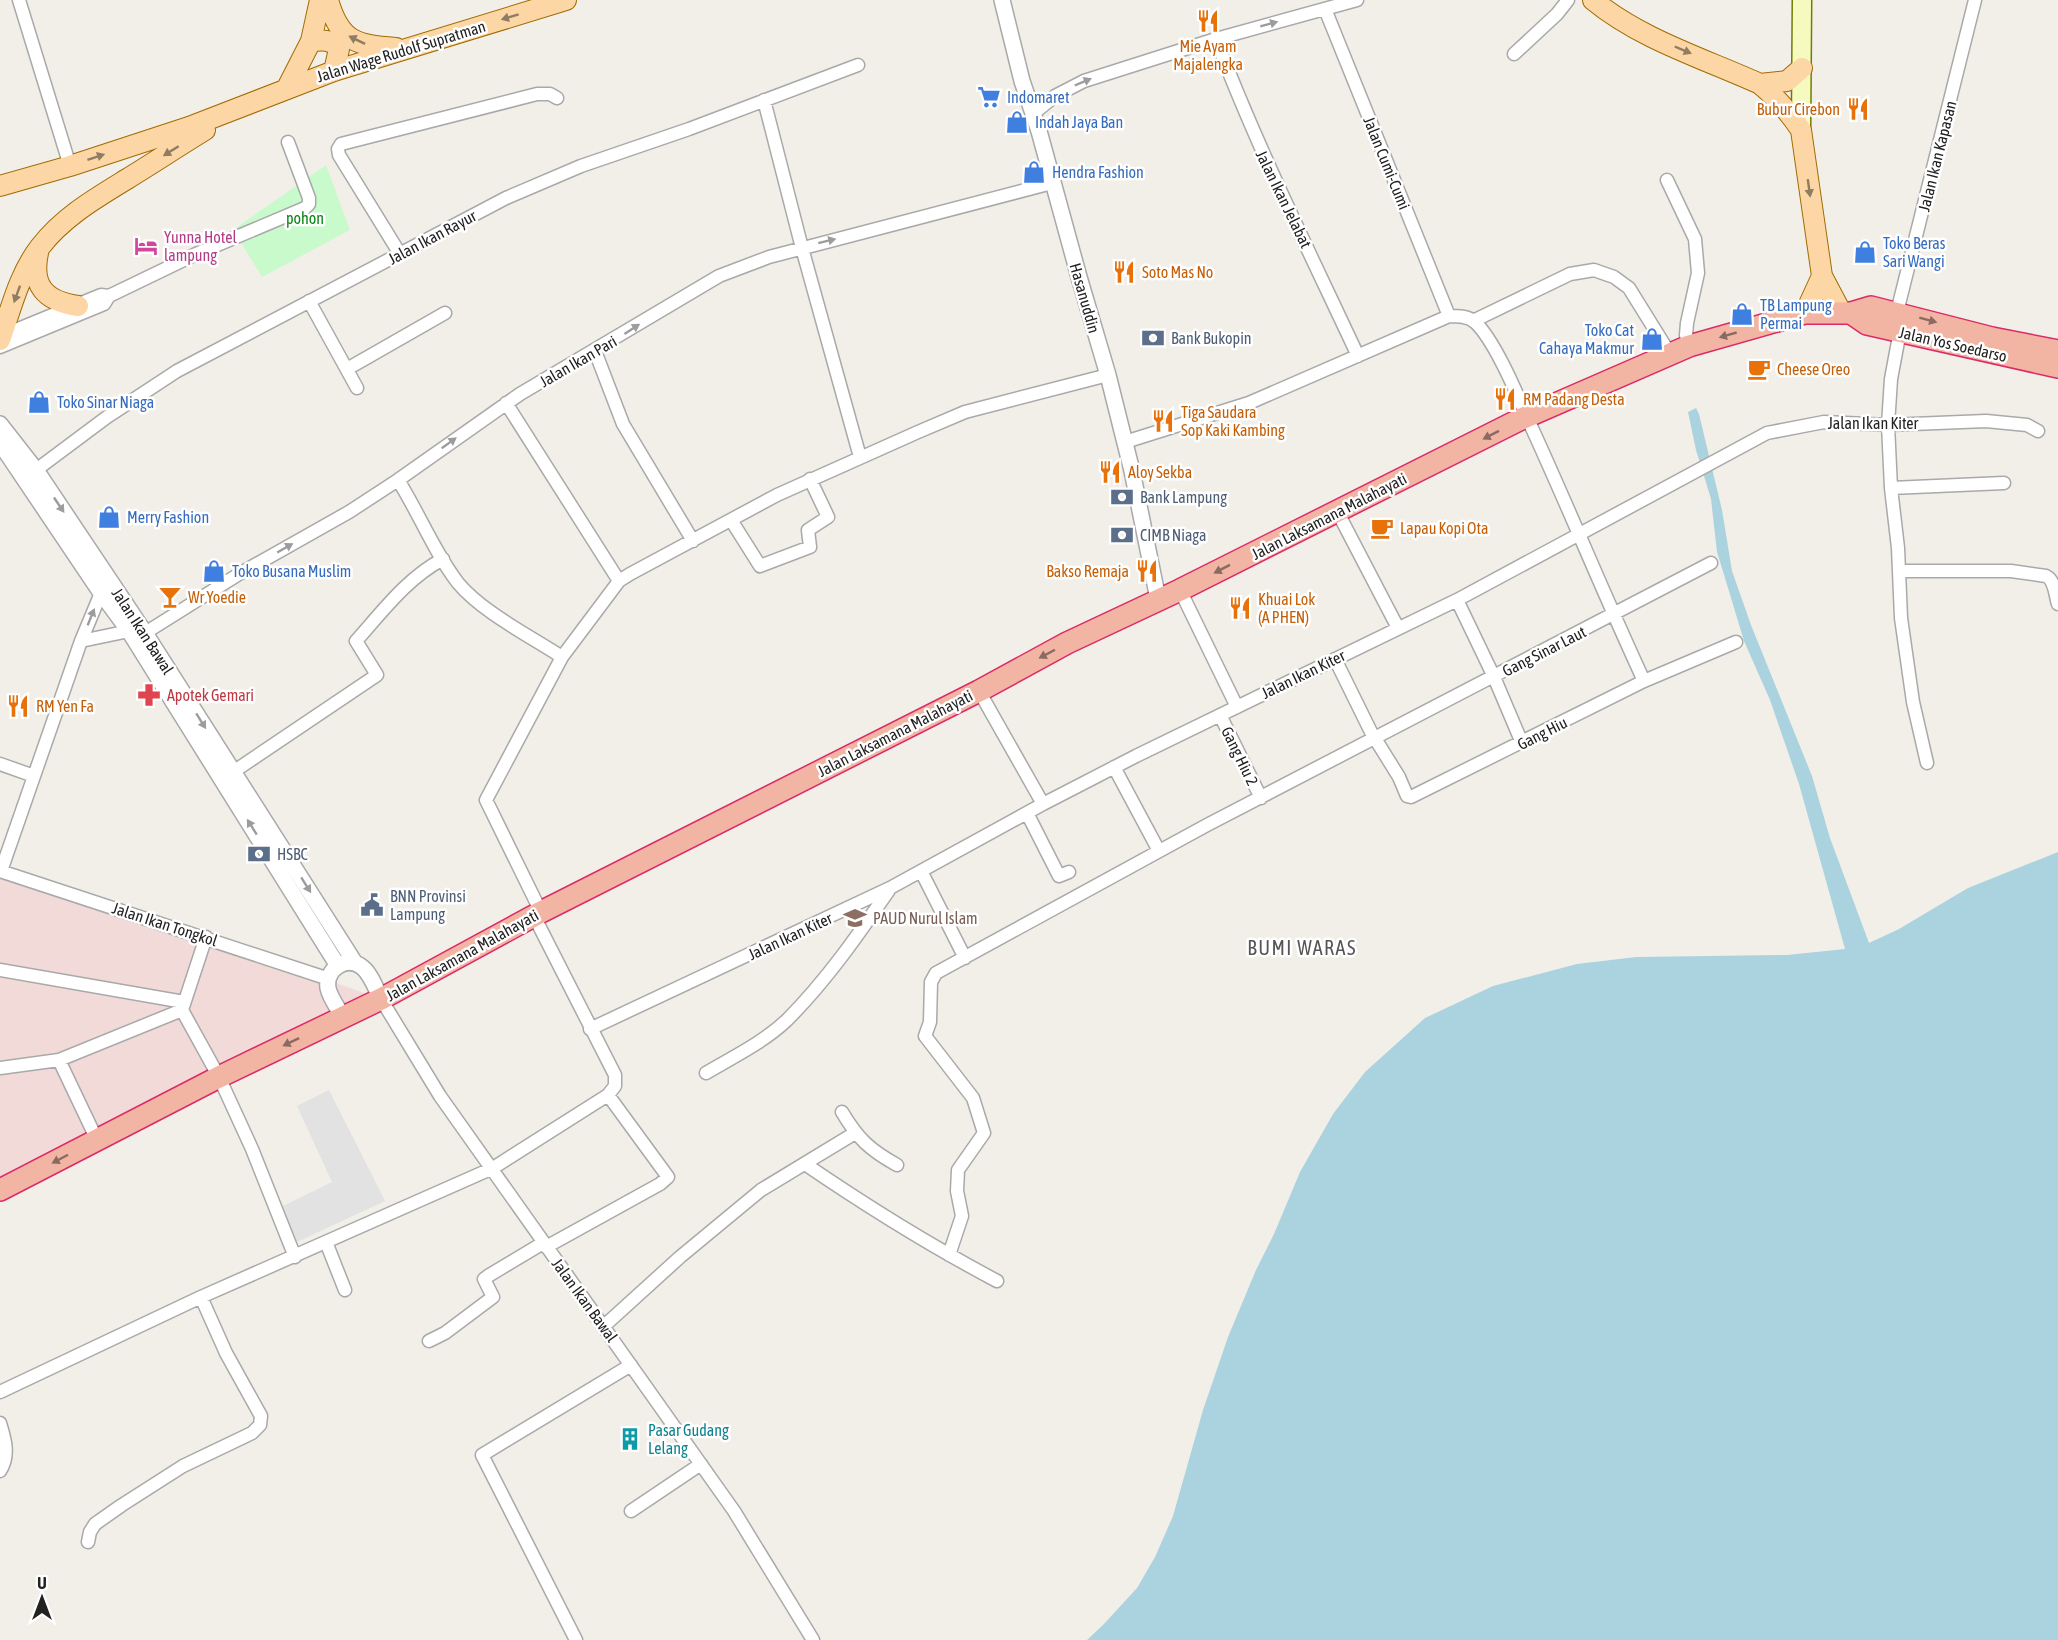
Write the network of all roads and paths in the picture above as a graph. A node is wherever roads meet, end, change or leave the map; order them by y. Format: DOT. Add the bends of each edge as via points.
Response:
graph roads {
  1 [pos="19,0"];
  2 [pos="320,0"];
  3 [pos="328,0"];
  4 [pos="567,0"];
  5 [pos="1002,0"];
  6 [pos="1568,0"];
  7 [pos="1593,0"];
  8 [pos="1802,0"];
  9 [pos="1975,0"];
  10 [pos="1349,1"];
  11 [pos="1325,9"];
  12 [pos="1216,39"];
  13 [pos="311,41"];
  14 [pos="408,49"];
  15 [pos="1514,54"];
  16 [pos="858,65"];
  17 [pos="1802,68"];
  18 [pos="334,71"];
  19 [pos="1760,84"];
  20 [pos="287,88"];
  21 [pos="557,98"];
  22 [pos="764,100"];
  23 [pos="238,109"];
  24 [pos="1034,113"];
  25 [pos="1801,130"];
  26 [pos="288,142"];
  27 [pos="70,166"];
  28 [pos="1667,180"];
  29 [pos="1052,183"];
  30 [pos="0,186"];
  31 [pos="40,247"];
  32 [pos="802,248"];
  33 [pos="400,254"];
  34 [pos="1822,276"];
  35 [pos="108,296"];
  36 [pos="309,301"];
  37 [pos="78,306"];
  38 [pos="1846,312"];
  39 [pos="1805,313"];
  40 [pos="445,314"];
  41 [pos="1449,316"];
  42 [pos="1473,321"];
  43 [pos="1899,322"];
  44 [pos="0,341"];
  45 [pos="1680,350"];
  46 [pos="596,351"];
  47 [pos="2058,351"];
  48 [pos="1358,356"];
  49 [pos="2058,367"];
  50 [pos="347,369"];
  51 [pos="1108,375"];
  52 [pos="357,388"];
  53 [pos="506,403"];
  54 [pos="1527,417"];
  55 [pos="0,424"];
  56 [pos="1888,425"];
  57 [pos="2038,431"];
  58 [pos="1125,442"];
  59 [pos="0,443"];
  60 [pos="860,457"];
  61 [pos="36,470"];
  62 [pos="810,479"];
  63 [pos="398,480"];
  64 [pos="2004,483"];
  65 [pos="1891,488"];
  66 [pos="1337,511"];
  67 [pos="732,519"];
  68 [pos="1580,534"];
  69 [pos="693,542"];
  70 [pos="443,559"];
  71 [pos="1711,563"];
  72 [pos="1899,571"];
  73 [pos="619,582"];
  74 [pos="1180,590"];
  75 [pos="101,593"];
  76 [pos="1158,599"];
  77 [pos="1457,600"];
  78 [pos="2058,604"];
  79 [pos="1613,615"];
  80 [pos="1398,628"];
  81 [pos="137,632"];
  82 [pos="81,641"];
  83 [pos="1736,642"];
  84 [pos="562,657"];
  85 [pos="1335,659"];
  86 [pos="1494,677"];
  87 [pos="1644,681"];
  88 [pos="979,691"];
  89 [pos="1237,707"];
  90 [pos="1220,715"];
  91 [pos="1377,738"];
  92 [pos="1522,743"];
  93 [pos="1927,763"];
  94 [pos="0,764"];
  95 [pos="1114,767"];
  96 [pos="233,772"];
  97 [pos="34,776"];
  98 [pos="1261,798"];
  99 [pos="1043,804"];
  100 [pos="1028,813"];
  101 [pos="1159,851"];
  102 [pos="1,871"];
  103 [pos="921,872"];
  104 [pos="1069,872"];
  105 [pos="890,888"];
  106 [pos="537,914"];
  107 [pos="206,937"];
  108 [pos="965,958"];
  109 [pos="355,963"];
  110 [pos="338,966"];
  111 [pos="0,970"];
  112 [pos="329,979"];
  113 [pos="381,999"];
  114 [pos="183,1006"];
  115 [pos="343,1017"];
  116 [pos="590,1029"];
  117 [pos="59,1060"];
  118 [pos="0,1068"];
  119 [pos="706,1073"];
  120 [pos="219,1077"];
  121 [pos="608,1095"];
  122 [pos="843,1112"];
  123 [pos="855,1133"];
  124 [pos="97,1140"];
  125 [pos="805,1164"];
  126 [pos="897,1165"];
  127 [pos="493,1168"];
  128 [pos="0,1190"];
  129 [pos="326,1242"];
  130 [pos="544,1245"];
  131 [pos="949,1255"];
  132 [pos="295,1257"];
  133 [pos="997,1281"];
  134 [pos="345,1290"];
  135 [pos="201,1298"];
  136 [pos="604,1326"];
  137 [pos="429,1341"];
  138 [pos="631,1365"];
  139 [pos="0,1392"];
  140 [pos="0,1423"];
  141 [pos="701,1464"];
  142 [pos="0,1471"];
  143 [pos="631,1511"];
  144 [pos="88,1542"];
  145 [pos="576,1640"];
  146 [pos="813,1640"];
  1 -- 27 [label="street"];
  2 -- 13 [label="main road"];
  14 -- 3 [label="main road, one-way" via="362,45 351,39 340,29"];
  4 -- 14 [label="main road, Jalan Wage Rudolf Supratman, one-way"];
  5 -- 24 [label="street, Hasanuddin"];
  6 -- 15 [label="street"];
  7 -- 19 [label="main road, one-way" via="1622,21"];
  8 -- 17 [label="main road"];
  9 -- 43 [label="street, Jalan Ikan Kapasan"];
  10 -- 11 [label="street"];
  12 -- 11 [label="street, one-way"];
  11 -- 41 [label="street, Jalan Cumi-Cumi"];
  24 -- 12 [label="street, one-way" via="1084,81"];
  12 -- 48 [label="street, Jalan Ikan Jelabat" via="1263,156"];
  13 -- 18 [label="main road" via="335,43 339,49"];
  13 -- 20 [label="main road"];
  14 -- 18 [label="main road, Jalan Wage Rudolf Supratman"];
  16 -- 22 [label="street, Jalan Ikan Rayur"];
  17 -- 19 [label="main road" via="1787,81"];
  17 -- 25 [label="main road"];
  18 -- 20 [label="main road, Jalan Wage Rudolf Supratman"];
  19 -- 25 [label="main road" via="1783,104"];
  20 -- 23 [label="main road, Jalan Wage Rudolf Supratman"];
  21 -- 33 [label="street" via="537,94 341,144 339,154"];
  22 -- 32 [label="street"];
  22 -- 33 [label="street, Jalan Ikan Rayur" via="570,170 506,198"];
  27 -- 23 [label="main road, Jalan Wage Rudolf Supratman, one-way"];
  23 -- 31 [label="main road, Jalan Wage Rudolf Supratman, one-way" via="99,196 60,224"];
  24 -- 29 [label="street, Hasanuddin"];
  25 -- 34 [label="main road, one-way"];
  26 -- 35 [label="street" via="309,198 305,208"];
  27 -- 30 [label="main road, Jalan Wage Rudolf Supratman"];
  28 -- 45 [label="street" via="1695,239 1698,273"];
  32 -- 29 [label="street, Jalan Ikan Pari, one-way"];
  29 -- 51 [label="street, Hasanuddin"];
  31 -- 37 [label="main road" via="36,275 43,290 53,299"];
  31 -- 44 [label="main road, Jalan Wage Rudolf Supratman, one-way" via="23,277"];
  46 -- 32 [label="street, Jalan Ikan Pari, one-way" via="719,276"];
  32 -- 60 [label="street"];
  33 -- 36 [label="street, Jalan Ikan Rayur"];
  34 -- 38 [label="main road"];
  34 -- 39 [label="main road"];
  35 -- 37 [label="street" via="101,295"];
  35 -- 44 [label="street" via="104,304"];
  36 -- 50 [label="street"];
  36 -- 61 [label="street, Jalan Ikan Rayur" via="177,371"];
  37 -- 44 [label="street"];
  38 -- 39 [label="highway, Jalan Yos Soedarso"];
  38 -- 43 [label="highway, Jalan Yos Soedarso" via="1871,307"];
  39 -- 45 [label="highway, Jalan Laksamana Malahayati, one-way"];
  40 -- 50 [label="street"];
  41 -- 42 [label="street"];
  41 -- 48 [label="street"];
  42 -- 45 [label="street" via="1570,274 1594,270 1629,288"];
  42 -- 54 [label="street" via="1501,363"];
  43 -- 47 [label="highway, Jalan Yos Soedarso, one-way"];
  43 -- 49 [label="highway, Jalan Yos Soedarso"];
  43 -- 56 [label="street, Jalan Ikan Kapasan"];
  45 -- 54 [label="highway, Jalan Laksamana Malahayati"];
  46 -- 53 [label="street, Jalan Ikan Pari"];
  46 -- 69 [label="street" via="622,424"];
  48 -- 58 [label="street" via="1249,403"];
  50 -- 52 [label="street"];
  51 -- 58 [label="street, Hasanuddin"];
  51 -- 60 [label="street" via="965,412"];
  63 -- 53 [label="street, Jalan Ikan Pari, one-way"];
  53 -- 73 [label="street"];
  54 -- 66 [label="highway, Jalan Laksamana Malahayati, one-way"];
  54 -- 68 [label="street"];
  55 -- 61 [label="street, Jalan Ikan Bawal"];
  56 -- 57 [label="street, Jalan Ikan Kiter" via="1986,420 2027,425"];
  56 -- 65 [label="street, Jalan Ikan Kapasan"];
  56 -- 68 [label="street, Jalan Ikan Kiter" via="1824,422 1767,434"];
  58 -- 76 [label="street, Hasanuddin"];
  59 -- 75 [label="street, Jalan Ikan Bawal"];
  60 -- 62 [label="street"];
  61 -- 81 [label="street, Jalan Ikan Bawal, one-way"];
  62 -- 67 [label="street"];
  62 -- 67 [label="street" via="828,517 808,530 810,547 759,566"];
  63 -- 70 [label="street"];
  81 -- 63 [label="street, Jalan Ikan Pari, one-way"];
  64 -- 65 [label="street"];
  65 -- 72 [label="street, Jalan Ikan Kapasan"];
  66 -- 74 [label="highway, Jalan Laksamana Malahayati, one-way"];
  66 -- 80 [label="street"];
  67 -- 69 [label="street"];
  68 -- 77 [label="street, Jalan Ikan Kiter"];
  68 -- 79 [label="street"];
  69 -- 73 [label="street"];
  70 -- 84 [label="street" via="459,584 481,605"];
  70 -- 96 [label="street" via="410,583 356,641 377,675"];
  71 -- 79 [label="street, Gang Sinar Laut"];
  72 -- 78 [label="street" via="2012,571 2043,575 2050,578"];
  72 -- 93 [label="street, Jalan Ikan Kapasan" via="1902,628"];
  73 -- 84 [label="street"];
  74 -- 76 [label="highway, Jalan Laksamana Malahayati"];
  74 -- 89 [label="street"];
  75 -- 81 [label="street, Jalan Ikan Bawal"];
  82 -- 75 [label="street, one-way"];
  76 -- 88 [label="highway, Jalan Laksamana Malahayati, one-way"];
  77 -- 80 [label="street, Jalan Ikan Kiter"];
  77 -- 86 [label="street"];
  79 -- 86 [label="street, Gang Sinar Laut"];
  79 -- 87 [label="street"];
  80 -- 85 [label="street, Jalan Ikan Kiter"];
  81 -- 82 [label="street"];
  81 -- 96 [label="street, Jalan Ikan Bawal, one-way"];
  110 -- 81 [label="street, Jalan Ikan Bawal, one-way"];
  82 -- 97 [label="street"];
  83 -- 87 [label="street, Gang Hiu"];
  84 -- 106 [label="street" via="486,801"];
  85 -- 89 [label="street, Jalan Ikan Kiter"];
  85 -- 91 [label="street"];
  86 -- 91 [label="street, Gang Sinar Laut"];
  86 -- 92 [label="street"];
  87 -- 92 [label="street, Gang Hiu"];
  88 -- 99 [label="street"];
  88 -- 106 [label="highway, Jalan Laksamana Malahayati"];
  89 -- 90 [label="street, Jalan Ikan Kiter"];
  90 -- 95 [label="street, Jalan Ikan Kiter"];
  90 -- 98 [label="street, Gang Hiu 2"];
  91 -- 92 [label="street, Gang Hiu" via="1411,797"];
  91 -- 98 [label="street, Gang Sinar Laut"];
  94 -- 97 [label="street"];
  95 -- 99 [label="street, Jalan Ikan Kiter"];
  95 -- 101 [label="street"];
  96 -- 109 [label="street, Jalan Ikan Bawal, one-way"];
  97 -- 102 [label="street"];
  98 -- 101 [label="street, Gang Sinar Laut"];
  99 -- 100 [label="street, Jalan Ikan Kiter"];
  100 -- 103 [label="street, Jalan Ikan Kiter"];
  100 -- 104 [label="street" via="1059,876"];
  101 -- 108 [label="street, Gang Sinar Laut"];
  102 -- 107 [label="street, Jalan Ikan Tongkol"];
  103 -- 105 [label="street, Jalan Ikan Kiter"];
  103 -- 108 [label="street"];
  105 -- 116 [label="street, Jalan Ikan Kiter"];
  105 -- 119 [label="street" via="834,966 786,1020 766,1038"];
  106 -- 113 [label="highway, Jalan Laksamana Malahayati"];
  106 -- 116 [label="street"];
  107 -- 112 [label="street, Jalan Ikan Tongkol"];
  107 -- 114 [label="street"];
  108 -- 131 [label="street, Gang Sinar Laut" via="936,973 931,982 930,1022 925,1036 973,1098 984,1133 958,1170 962,1216"];
  109 -- 110 [label="street"];
  109 -- 113 [label="street, Jalan Ikan Bawal" via="369,975"];
  110 -- 112 [label="street"];
  111 -- 114 [label="street"];
  112 -- 115 [label="street" via="328,988"];
  113 -- 115 [label="highway, Jalan Laksamana Malahayati"];
  113 -- 127 [label="street, Jalan Ikan Bawal" via="440,1096"];
  114 -- 117 [label="street"];
  114 -- 120 [label="street"];
  115 -- 120 [label="highway, Jalan Laksamana Malahayati, one-way"];
  116 -- 121 [label="street" via="615,1076 615,1086"];
  117 -- 118 [label="street"];
  117 -- 124 [label="street"];
  120 -- 124 [label="highway, Jalan Laksamana Malahayati"];
  120 -- 132 [label="street"];
  121 -- 127 [label="street"];
  121 -- 130 [label="street" via="668,1178"];
  122 -- 123 [label="street"];
  123 -- 125 [label="street"];
  123 -- 126 [label="street" via="875,1153"];
  124 -- 128 [label="highway, Jalan Laksamana Malahayati, one-way"];
  125 -- 131 [label="street"];
  125 -- 136 [label="street" via="727,1216"];
  127 -- 129 [label="street"];
  127 -- 130 [label="street, Jalan Ikan Bawal"];
  129 -- 132 [label="street"];
  129 -- 134 [label="street"];
  130 -- 136 [label="street, Jalan Ikan Bawal"];
  130 -- 137 [label="street" via="484,1279 494,1297"];
  131 -- 133 [label="street"];
  132 -- 135 [label="street"];
  135 -- 139 [label="street"];
  135 -- 144 [label="street" via="261,1416 260,1425 252,1433 183,1466 122,1505 95,1524"];
  136 -- 138 [label="street, Jalan Ikan Bawal"];
  138 -- 141 [label="street, Jalan Ikan Bawal"];
  138 -- 145 [label="street" via="482,1455"];
  140 -- 142 [label="street" via="7,1455"];
  141 -- 143 [label="street"];
  141 -- 146 [label="street, Jalan Ikan Bawal"];
}
